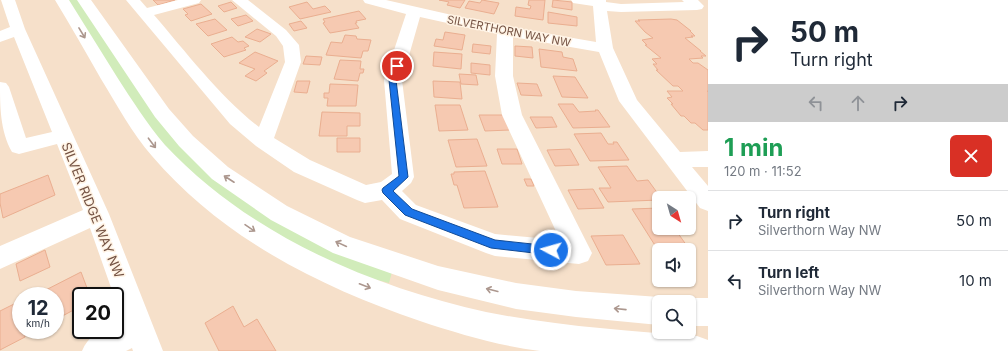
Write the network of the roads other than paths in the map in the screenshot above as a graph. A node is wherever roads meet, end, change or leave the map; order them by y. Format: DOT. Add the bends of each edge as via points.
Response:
graph roads {
  1 [pos="8,0"];
  2 [pos="62,0"];
  3 [pos="84,0"];
  4 [pos="194,0"];
  5 [pos="239,0"];
  6 [pos="370,0"];
  7 [pos="578,0"];
  8 [pos="689,0"];
  9 [pos="600,3"];
  10 [pos="139,7"];
  11 [pos="414,12"];
  12 [pos="505,32"];
  13 [pos="9,33"];
  14 [pos="605,48"];
  15 [pos="0,87"];
  16 [pos="64,136"];
  17 [pos="263,141"];
  18 [pos="708,159"];
  19 [pos="674,160"];
  20 [pos="387,190"];
  21 [pos="708,202"];
  22 [pos="97,214"];
  23 [pos="0,258"];
  24 [pos="652,310"];
  25 [pos="696,312"];
  26 [pos="708,312"];
  27 [pos="143,339"];
  28 [pos="97,351"];
  29 [pos="697,351"];
  1 -- 13 [label="street, SILVER RIDGE WAY NW"];
  2 -- 29 [label="street, one-way" via="138,124 158,150 224,211 293,254 341,277 396,298 486,326 563,339"];
  24 -- 3 [label="street, one-way" via="516,296 438,278 342,245 279,213 220,173 186,141 162,113"];
  4 -- 10 [label="street"];
  5 -- 17 [label="street" via="281,33 292,45 293,62"];
  6 -- 11 [label="street, SILVERTHORN WAY NW"];
  7 -- 9 [label="street"];
  8 -- 9 [label="street" via="697,6 620,8"];
  9 -- 14 [label="street"];
  10 -- 17 [label="street" via="237,120"];
  11 -- 12 [label="street, SILVERTHORN WAY NW"];
  11 -- 20 [label="street" via="392,80 403,177"];
  12 -- 14 [label="street, SILVERTHORN WAY NW"];
  12 -- 20 [label="street" via="504,76 512,115 579,253 495,244 408,212"];
  13 -- 16 [label="street, SILVER RIDGE WAY NW"];
  14 -- 19 [label="street" via="628,101"];
  15 -- 16 [label="street, SILVER RIDGE WAY NW" via="19,147"];
  16 -- 22 [label="street, SILVER RIDGE WAY NW"];
  17 -- 20 [label="street" via="302,166 365,194"];
  18 -- 19 [label="street"];
  19 -- 21 [label="street"];
  22 -- 23 [label="street"];
  22 -- 27 [label="street, SILVER RIDGE WAY NW"];
  25 -- 26 [label="street"];
  27 -- 28 [label="street"];
}
